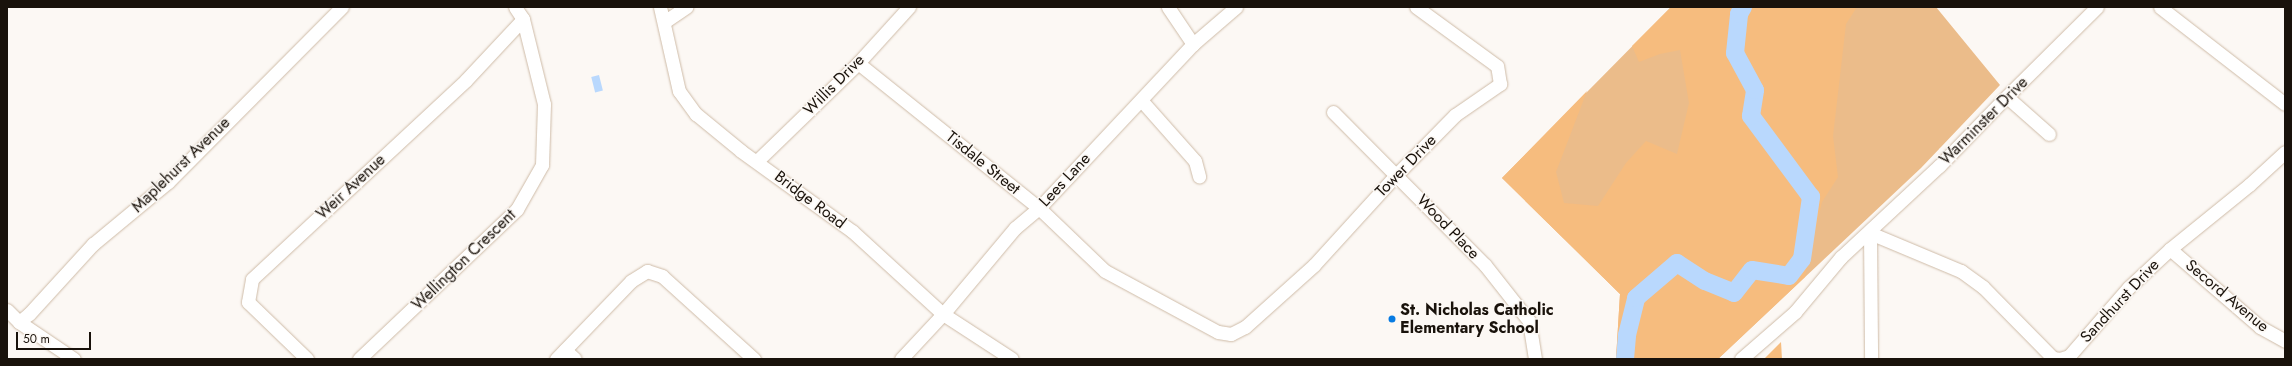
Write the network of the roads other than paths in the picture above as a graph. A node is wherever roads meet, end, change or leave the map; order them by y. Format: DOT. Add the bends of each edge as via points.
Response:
graph roads {
  1 [pos="342,7"];
  2 [pos="515,7"];
  3 [pos="660,7"];
  4 [pos="686,7"];
  5 [pos="909,7"];
  6 [pos="1168,7"];
  7 [pos="1236,7"];
  8 [pos="1416,7"];
  9 [pos="2097,7"];
  10 [pos="2160,7"];
  11 [pos="523,19"];
  12 [pos="664,22"];
  13 [pos="1194,44"];
  14 [pos="858,63"];
  15 [pos="2006,97"];
  16 [pos="1141,100"];
  17 [pos="2285,104"];
  18 [pos="1333,112"];
  19 [pos="2049,134"];
  20 [pos="2285,152"];
  21 [pos="757,161"];
  22 [pos="1396,174"];
  23 [pos="1200,176"];
  24 [pos="1039,208"];
  25 [pos="1870,232"];
  26 [pos="2170,248"];
  27 [pos="7,310"];
  28 [pos="943,314"];
  29 [pos="19,322"];
  30 [pos="1231,334"];
  31 [pos="2285,341"];
  32 [pos="560,354"];
  33 [pos="74,359"];
  34 [pos="307,359"];
  35 [pos="360,359"];
  36 [pos="575,359"];
  37 [pos="754,359"];
  38 [pos="901,359"];
  39 [pos="1012,359"];
  40 [pos="1535,359"];
  41 [pos="1741,359"];
  42 [pos="1871,359"];
  1 -- 29 [label="street, Maplehurst Avenue" via="168,182 93,244"];
  2 -- 11 [label="street, Wellington Crescent"];
  3 -- 12 [label="street, Bridge Road"];
  4 -- 12 [label="street"];
  5 -- 14 [label="street, Willis Drive"];
  6 -- 13 [label="street"];
  7 -- 13 [label="street, Lees Lane"];
  8 -- 22 [label="street, Tower Drive" via="1497,66 1500,84 1455,115"];
  9 -- 15 [label="street, Warminster Drive"];
  10 -- 17 [label="street"];
  11 -- 34 [label="street, Weir Avenue" via="466,80 252,279 248,302"];
  11 -- 35 [label="street, Wellington Crescent" via="544,104 542,165 517,209"];
  12 -- 21 [label="street, Bridge Road" via="679,91 696,114"];
  13 -- 16 [label="street, Lees Lane"];
  14 -- 21 [label="street, Willis Drive"];
  14 -- 24 [label="street, Tisdale Street"];
  15 -- 19 [label="street"];
  15 -- 25 [label="street, Warminster Drive"];
  16 -- 23 [label="street" via="1195,161"];
  16 -- 24 [label="street, Lees Lane"];
  18 -- 22 [label="street, Wood Place"];
  20 -- 26 [label="street, Sandhurst Drive" via="2249,185"];
  21 -- 28 [label="street, Bridge Road" via="852,231"];
  22 -- 30 [label="street, Tower Drive" via="1314,265 1245,328"];
  22 -- 40 [label="street, Wood Place" via="1485,265 1529,321"];
  24 -- 28 [label="street, Lees Lane" via="1015,228"];
  24 -- 30 [label="street, Tisdale Street" via="1105,271 1218,332"];
  25 -- 26 [label="street, Sandhurst Drive" via="1961,271 1983,287 2053,358 2060,359 2069,356 2129,288"];
  25 -- 41 [label="street, Warminster Drive" via="1841,257 1795,312"];
  25 -- 42 [label="street"];
  26 -- 31 [label="street, Secord Avenue" via="2260,328"];
  27 -- 29 [label="street"];
  28 -- 38 [label="street, Lees Lane"];
  28 -- 39 [label="street, Bridge Road"];
  29 -- 33 [label="street"];
  32 -- 36 [label="street"];
  32 -- 37 [label="street" via="631,281 647,271 662,276"];
}
